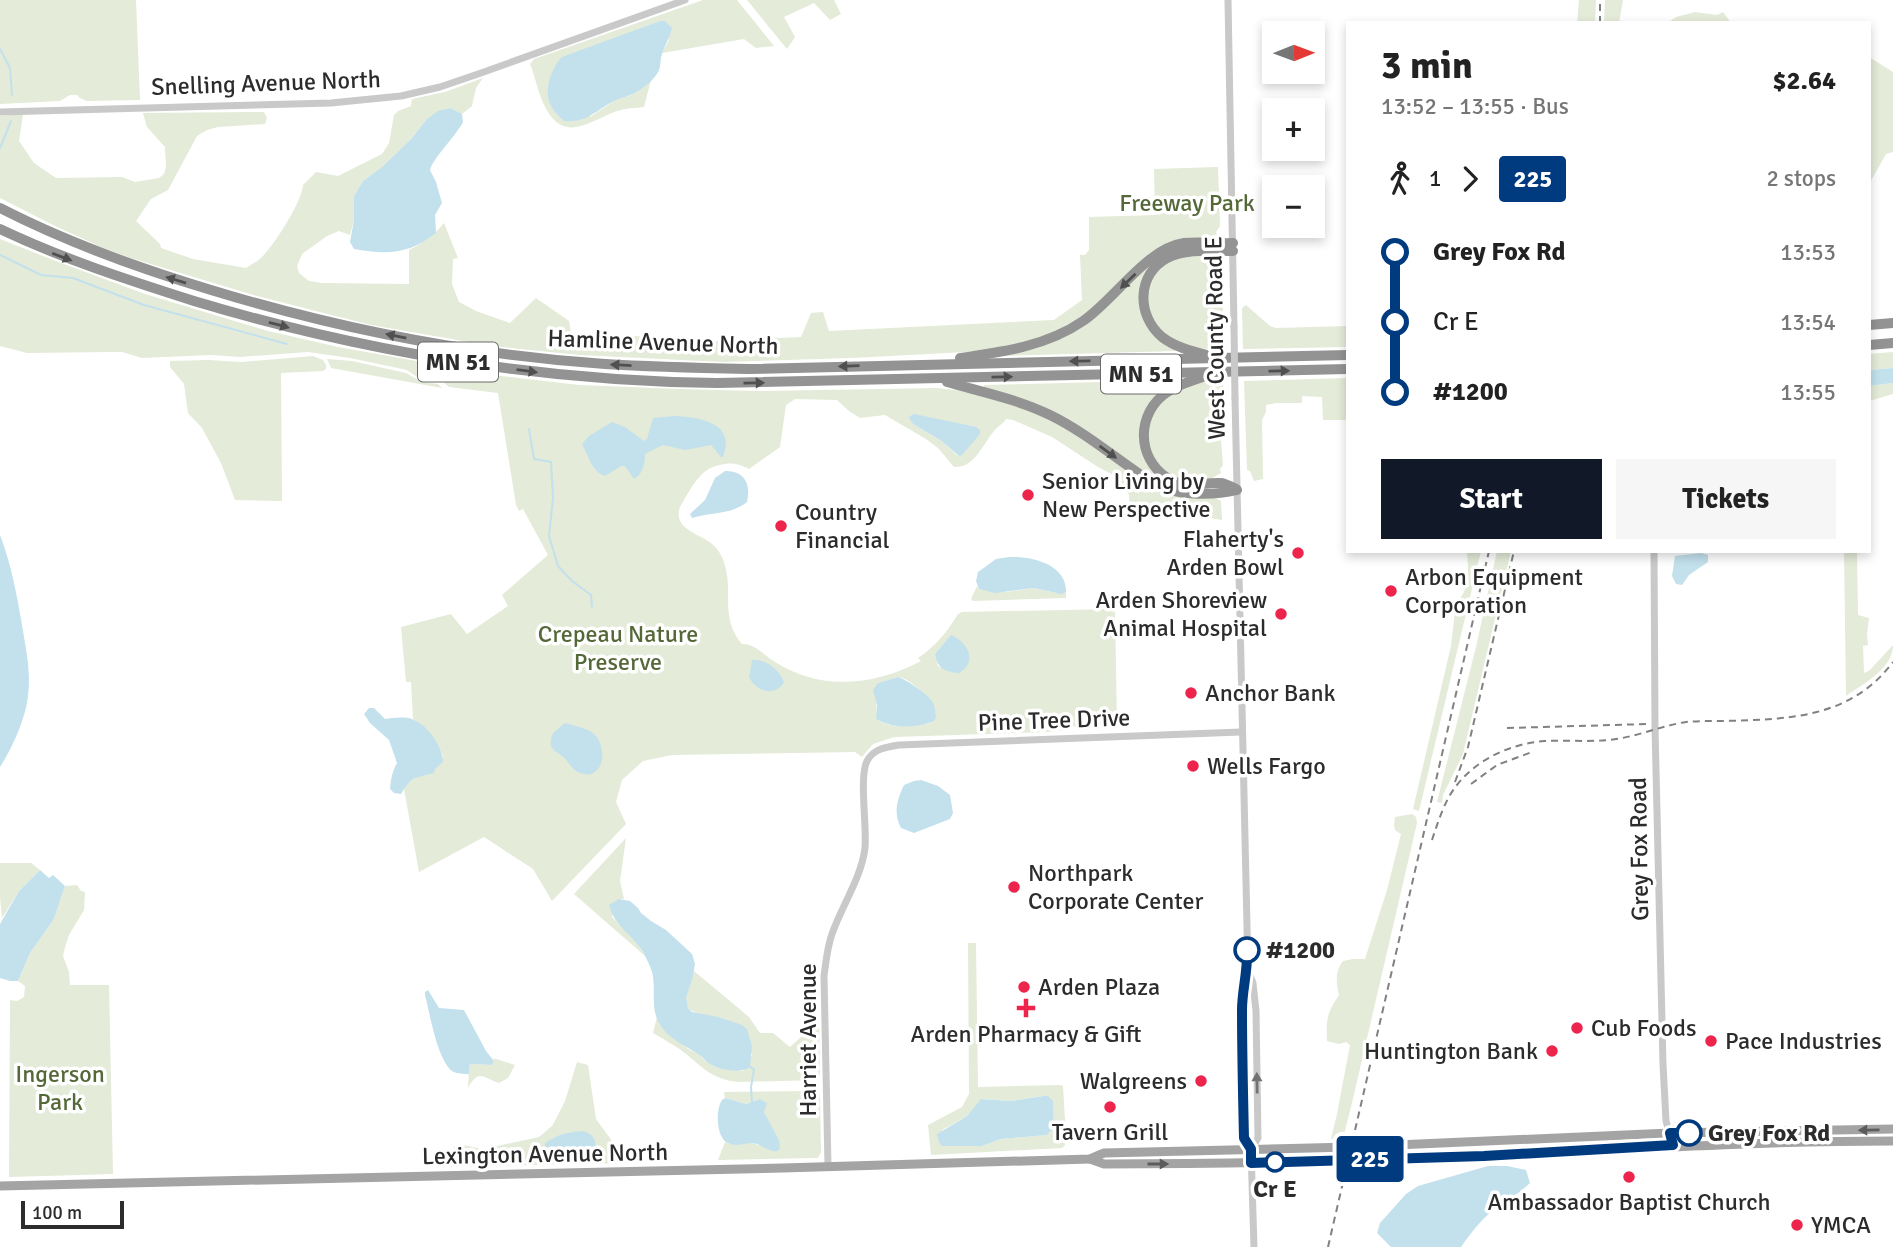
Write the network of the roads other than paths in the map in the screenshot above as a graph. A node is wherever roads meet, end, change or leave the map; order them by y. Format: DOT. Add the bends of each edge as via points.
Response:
graph roads {
  1 [pos="685,0"];
  2 [pos="1228,0"];
  3 [pos="0,112"];
  4 [pos="0,208"];
  5 [pos="0,229"];
  6 [pos="1233,247"];
  7 [pos="1893,323"];
  8 [pos="1871,325"];
  9 [pos="1893,343"];
  10 [pos="1871,345"];
  11 [pos="1346,355"];
  12 [pos="1221,358"];
  13 [pos="917,364"];
  14 [pos="1346,369"];
  15 [pos="1215,372"];
  16 [pos="934,379"];
  17 [pos="1237,489"];
  18 [pos="1654,553"];
  19 [pos="1241,732"];
  20 [pos="872,755"];
  21 [pos="1248,970"];
  22 [pos="1893,1129"];
  23 [pos="1670,1133"];
  24 [pos="1893,1141"];
  25 [pos="1673,1145"];
  26 [pos="1251,1149"];
  27 [pos="1090,1158"];
  28 [pos="1251,1163"];
  29 [pos="828,1166"];
  30 [pos="0,1186"];
  31 [pos="1254,1247"];
  1 -- 3 [label="street, Snelling Avenue North" via="481,74 401,96 331,103"];
  2 -- 6 [label="street, West County Road E"];
  13 -- 4 [label="highway, Hamline Avenue North / MN 51, one-way" via="662,367 546,359 431,343 308,317 172,278 60,237"];
  5 -- 16 [label="highway, Hamline Avenue North / MN 51, one-way" via="54,254 230,311 329,337 480,366 683,383"];
  6 -- 12 [label="highway" via="1168,258 1154,268 1143,292 1150,324 1163,338 1189,351"];
  6 -- 13 [label="highway, one-way" via="1183,243 1163,250 1094,313 1047,339 1014,349"];
  6 -- 17 [label="street, West County Road E, bridge"];
  7 -- 8 [label="highway"];
  9 -- 10 [label="highway"];
  11 -- 12 [label="highway, Hamline Avenue North / MN 51"];
  12 -- 13 [label="highway, Hamline Avenue North / MN 51, one-way"];
  15 -- 14 [label="highway, Hamline Avenue North / MN 51, one-way"];
  16 -- 15 [label="highway, Hamline Avenue North / MN 51, one-way"];
  15 -- 17 [label="highway" via="1163,396 1146,419 1143,441 1153,465 1173,481 1223,483"];
  16 -- 17 [label="highway, one-way" via="998,395 1052,416 1170,491 1197,494"];
  17 -- 19 [label="street, West County Road E"];
  18 -- 23 [label="street, Grey Fox Road" via="1661,989 1665,1110"];
  19 -- 20 [label="street, Pine Tree Drive" via="899,745"];
  19 -- 21 [label="street, West County Road E"];
  20 -- 29 [label="street, Harriet Avenue" via="864,771 862,863 832,933 824,976"];
  21 -- 26 [label="street, West County Road E" via="1242,1010 1244,1138"];
  26 -- 21 [label="street, West County Road E, one-way" via="1258,1138 1258,1125 1256,1011"];
  22 -- 23 [label="main road, Lexington Avenue North, one-way"];
  23 -- 25 [label="street, Grey Fox Road"];
  23 -- 26 [label="main road, Lexington Avenue North"];
  24 -- 25 [label="main road, Lexington Avenue North"];
  25 -- 28 [label="main road, Lexington Avenue North"];
  26 -- 27 [label="main road, Lexington Avenue North" via="1104,1153"];
  26 -- 28 [label="street, West County Road E"];
  27 -- 28 [label="main road, Lexington Avenue North, one-way" via="1104,1164"];
  27 -- 29 [label="main road, Lexington Avenue North"];
  28 -- 31 [label="street, West County Road E"];
  29 -- 30 [label="main road, Lexington Avenue North"];
}
